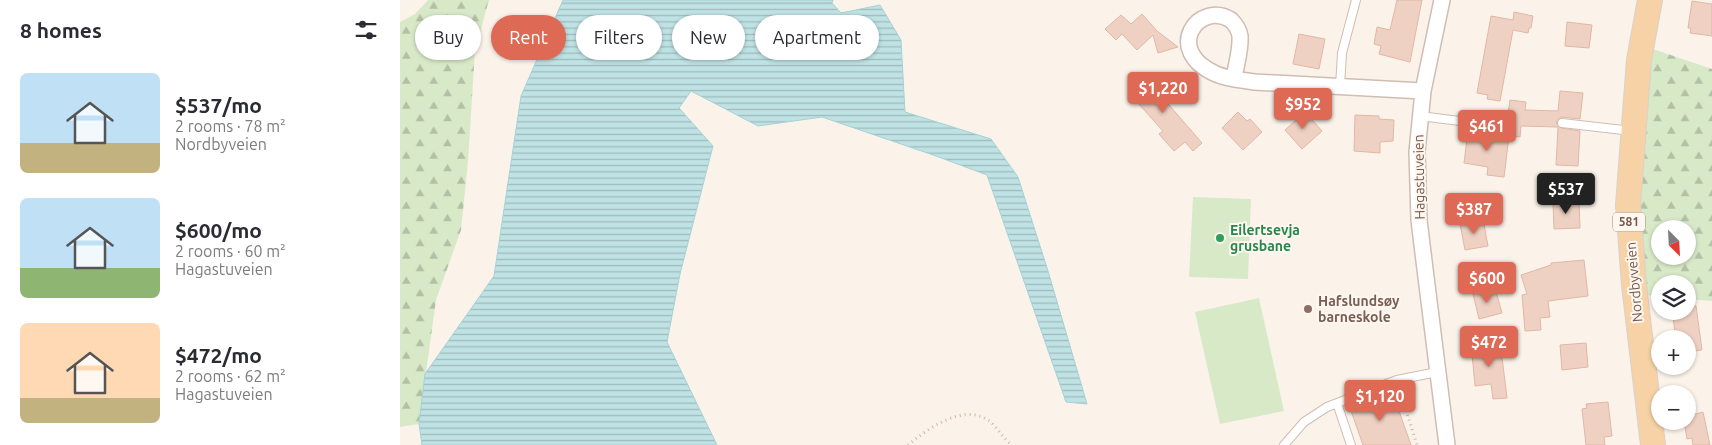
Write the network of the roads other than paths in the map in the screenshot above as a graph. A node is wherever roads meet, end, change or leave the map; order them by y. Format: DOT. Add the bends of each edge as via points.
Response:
graph roads {
  1 [pos="1356,0"];
  2 [pos="1442,0"];
  3 [pos="1650,0"];
  4 [pos="1234,78"];
  5 [pos="1340,86"];
  6 [pos="1423,91"];
  7 [pos="1420,116"];
  8 [pos="1562,123"];
  9 [pos="1506,128"];
  10 [pos="1634,132"];
  11 [pos="1437,372"];
  12 [pos="1337,403"];
  13 [pos="1284,445"];
  14 [pos="1351,445"];
  15 [pos="1447,445"];
  16 [pos="1653,445"];
  1 -- 5 [label="lane" via="1342,53"];
  2 -- 6 [label="street, Hagastuveien"];
  3 -- 10 [label="main road, Nordbyveien / 581" via="1639,60"];
  4 -- 4 [label="street" via="1217,75 1197,59 1187,38 1188,29 1200,13 1220,10 1237,27 1240,44"];
  4 -- 5 [label="street"];
  5 -- 6 [label="street"];
  6 -- 7 [label="street, Hagastuveien"];
  7 -- 9 [label="lane"];
  7 -- 11 [label="street, Hagastuveien" via="1417,152 1420,220"];
  8 -- 10 [label="lane"];
  10 -- 16 [label="main road, Nordbyveien / 581" via="1628,206"];
  11 -- 12 [label="lane" via="1397,380"];
  11 -- 15 [label="street, Hagastuveien"];
  12 -- 13 [label="lane" via="1309,418"];
  12 -- 14 [label="lane"];
}
